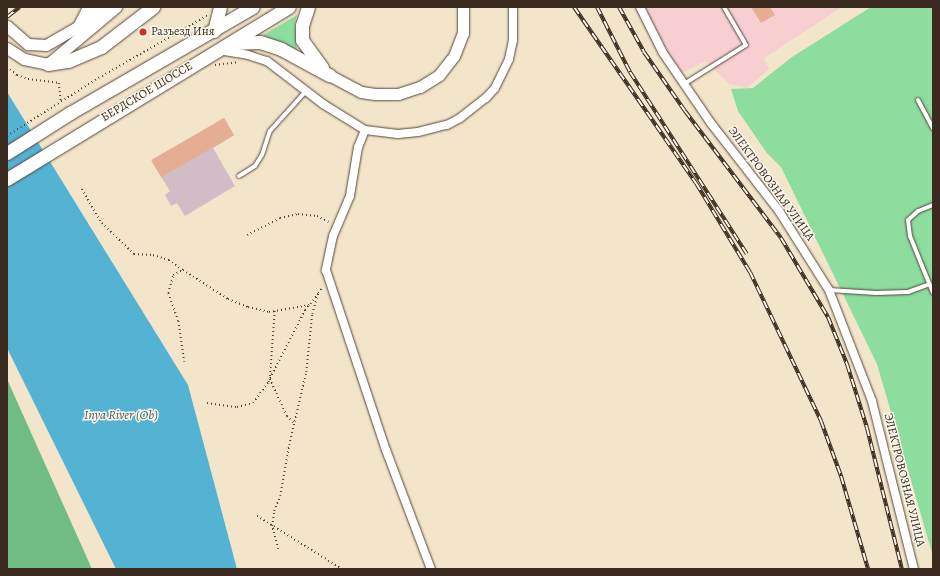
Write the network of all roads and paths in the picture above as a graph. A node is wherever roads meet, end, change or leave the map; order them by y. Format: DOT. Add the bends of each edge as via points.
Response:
graph roads {
  1 [pos="89,7"];
  2 [pos="102,7"];
  3 [pos="116,7"];
  4 [pos="153,7"];
  5 [pos="253,7"];
  6 [pos="289,7"];
  7 [pos="308,7"];
  8 [pos="463,7"];
  9 [pos="513,7"];
  10 [pos="640,7"];
  11 [pos="724,7"];
  12 [pos="216,9"];
  13 [pos="80,25"];
  14 [pos="7,26"];
  15 [pos="214,31"];
  16 [pos="221,47"];
  17 [pos="7,48"];
  18 [pos="48,64"];
  19 [pos="7,67"];
  20 [pos="329,75"];
  21 [pos="684,84"];
  22 [pos="306,91"];
  23 [pos="918,100"];
  24 [pos="61,101"];
  25 [pos="933,128"];
  26 [pos="365,130"];
  27 [pos="7,136"];
  28 [pos="7,153"];
  29 [pos="239,176"];
  30 [pos="7,179"];
  31 [pos="82,189"];
  32 [pos="933,205"];
  33 [pos="336,226"];
  34 [pos="247,235"];
  35 [pos="183,270"];
  36 [pos="329,280"];
  37 [pos="930,284"];
  38 [pos="829,290"];
  39 [pos="318,293"];
  40 [pos="933,293"];
  41 [pos="309,305"];
  42 [pos="275,311"];
  43 [pos="184,362"];
  44 [pos="270,379"];
  45 [pos="207,403"];
  46 [pos="295,424"];
  47 [pos="257,516"];
  48 [pos="272,526"];
  49 [pos="278,549"];
  50 [pos="342,569"];
  51 [pos="431,569"];
  52 [pos="914,569"];
  1 -- 13 [label="highway"];
  2 -- 13 [label="main road"];
  3 -- 18 [label="main road"];
  4 -- 18 [label="highway" via="100,47 68,61"];
  5 -- 15 [label="highway, БЕРДСКОЕ ШОССЕ"];
  6 -- 16 [label="highway, БЕРДСКОЕ ШОССЕ"];
  7 -- 20 [label="highway" via="302,25 302,40 311,55"];
  8 -- 20 [label="main road" via="463,33 454,56 439,75 420,87 398,94 375,94 361,92"];
  9 -- 26 [label="street" via="513,40 509,59 495,88 474,109 446,125 418,132 398,134"];
  10 -- 21 [label="street, ЭЛЕКТРОВОЗНАЯ УЛИЦА" via="663,53"];
  11 -- 21 [label="lane" via="746,45"];
  12 -- 15 [label="highway"];
  12 -- 24 [label="path"];
  13 -- 14 [label="main road" via="57,42 37,46 22,40"];
  15 -- 28 [label="highway, БЕРДСКОЕ ШОССЕ" via="70,113"];
  16 -- 20 [label="highway" via="260,42 281,49"];
  16 -- 22 [label="street" via="267,61"];
  16 -- 30 [label="highway, БЕРДСКОЕ ШОССЕ"];
  17 -- 18 [label="main road" via="24,60"];
  19 -- 24 [label="path" via="28,79 58,83"];
  21 -- 38 [label="street, ЭЛЕКТРОВОЗНАЯ УЛИЦА" via="779,211"];
  22 -- 26 [label="street"];
  22 -- 29 [label="lane" via="270,131 262,155 255,166"];
  23 -- 25 [label="lane"];
  24 -- 27 [label="path"];
  26 -- 33 [label="street" via="358,147 350,196"];
  31 -- 35 [label="path" via="102,223 134,254 169,260"];
  32 -- 37 [label="lane" via="918,211 908,220 910,236"];
  33 -- 34 [label="path" via="317,216 298,214 280,218"];
  33 -- 36 [label="street" via="326,270"];
  35 -- 42 [label="path" via="228,299 248,307"];
  35 -- 43 [label="path" via="173,275 168,293 178,320"];
  36 -- 39 [label="path"];
  36 -- 51 [label="street" via="386,450"];
  37 -- 38 [label="lane" via="908,292"];
  37 -- 40 [label="lane"];
  38 -- 52 [label="street, ЭЛЕКТРОВОЗНАЯ УЛИЦА" via="872,401"];
  39 -- 41 [label="path"];
  39 -- 46 [label="path" via="312,314 306,372"];
  41 -- 42 [label="path"];
  41 -- 44 [label="path"];
  42 -- 44 [label="path"];
  44 -- 45 [label="path" via="253,403 237,407"];
  44 -- 46 [label="path" via="287,416"];
  46 -- 48 [label="path"];
  47 -- 48 [label="path"];
  48 -- 49 [label="path"];
  48 -- 50 [label="path"];
}
